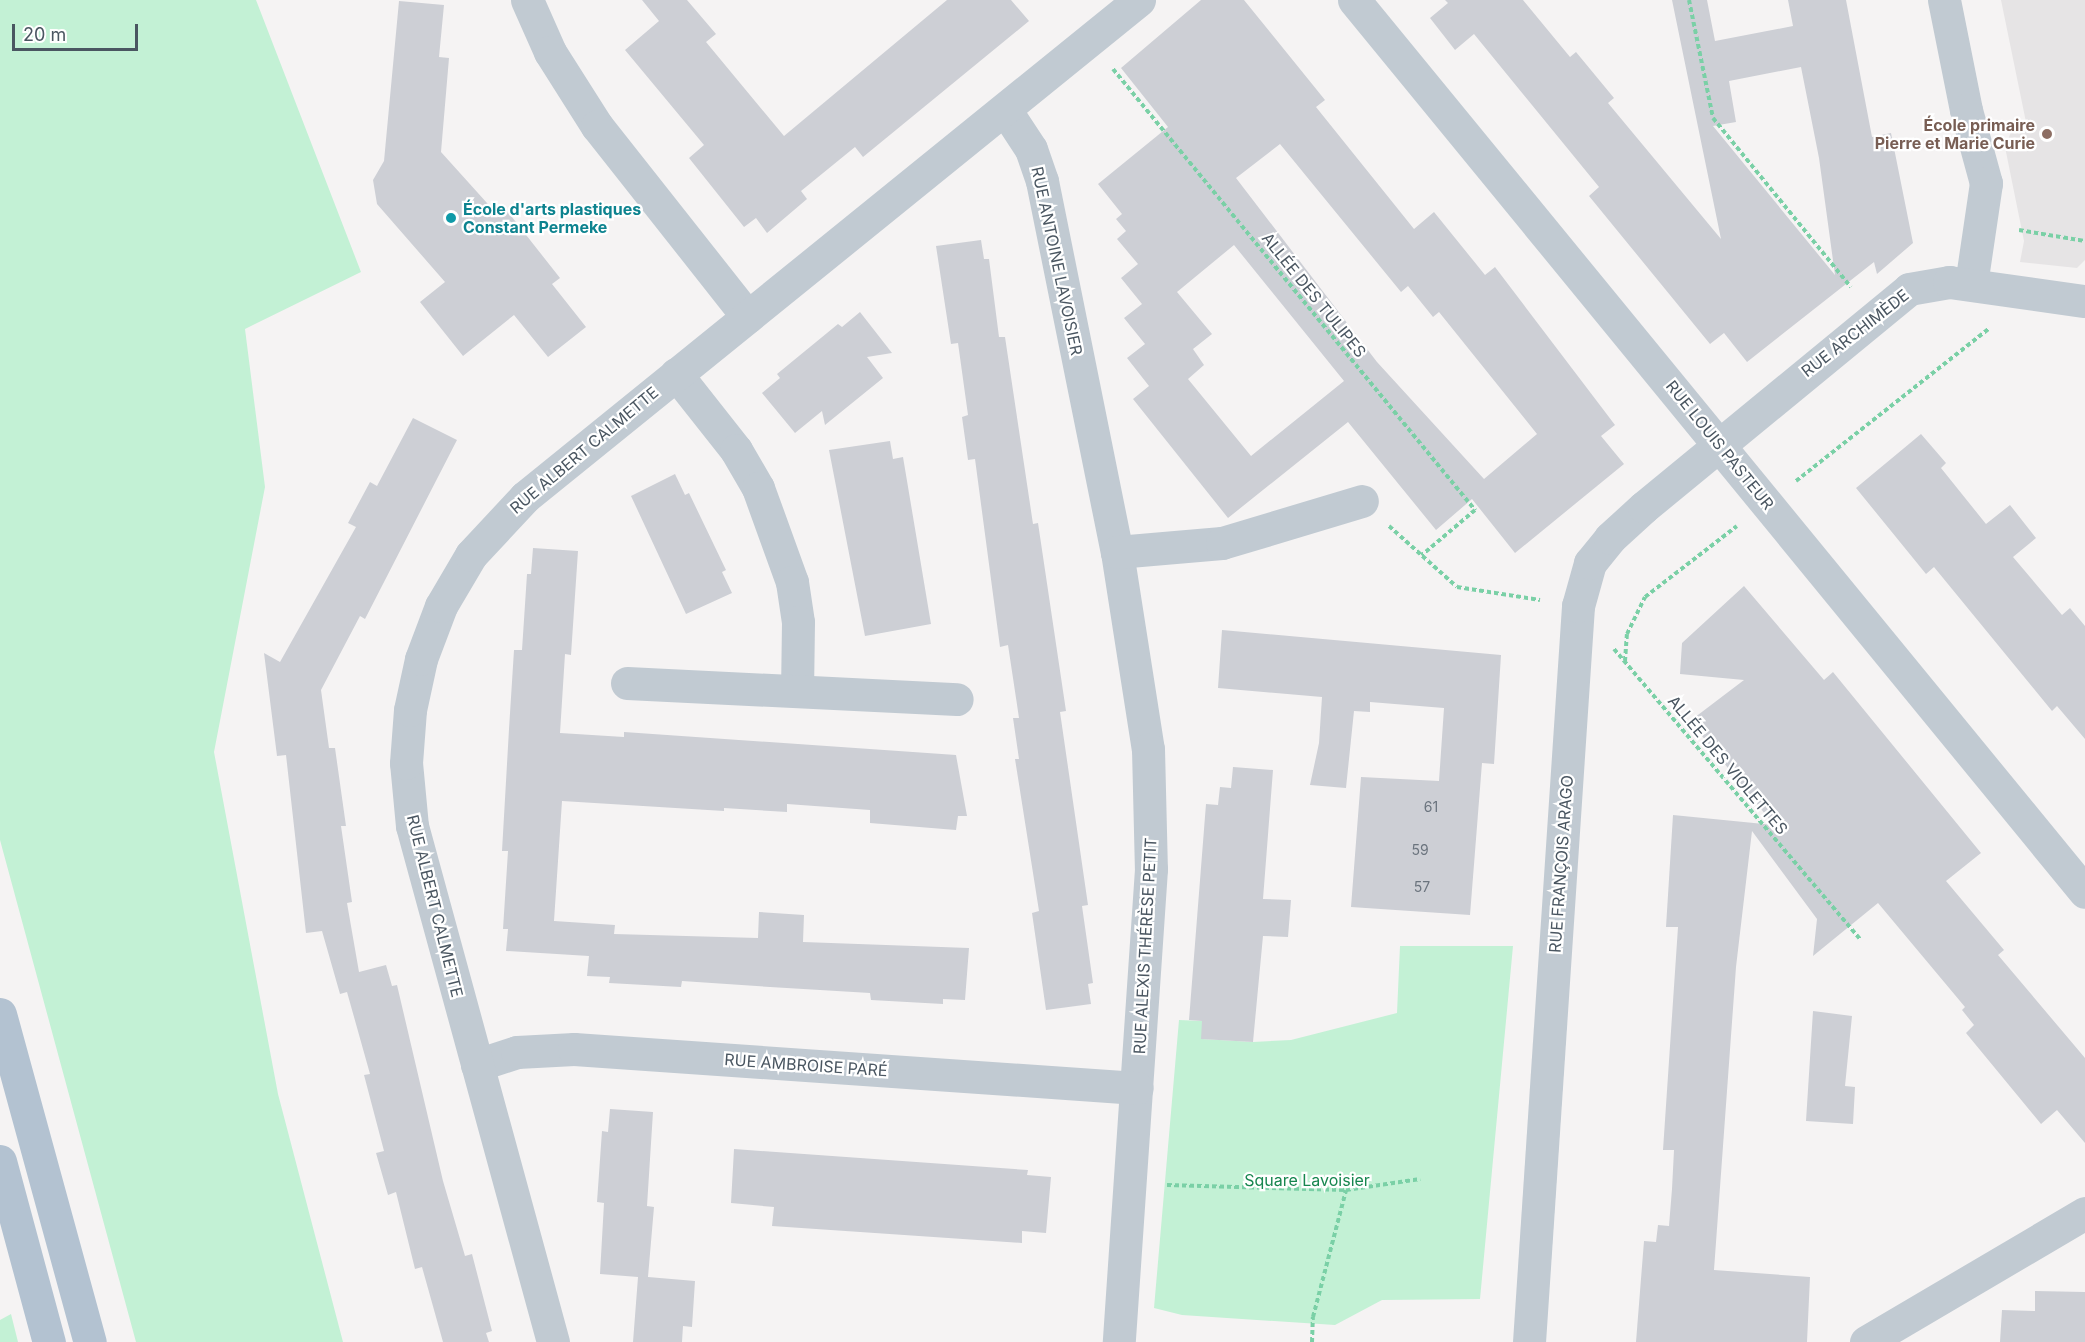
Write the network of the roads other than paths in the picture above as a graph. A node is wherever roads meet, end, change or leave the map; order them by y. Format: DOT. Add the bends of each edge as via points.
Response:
graph roads {
  1 [pos="527,0"];
  2 [pos="1139,0"];
  3 [pos="1354,0"];
  4 [pos="1944,0"];
  5 [pos="1006,111"];
  6 [pos="1971,284"];
  7 [pos="2085,301"];
  8 [pos="748,317"];
  9 [pos="676,374"];
  10 [pos="1719,444"];
  11 [pos="1362,501"];
  12 [pos="1117,552"];
  13 [pos="627,683"];
  14 [pos="797,691"];
  15 [pos="957,699"];
  16 [pos="2085,892"];
  17 [pos="0,1014"];
  18 [pos="477,1065"];
  19 [pos="1137,1088"];
  20 [pos="0,1161"];
  21 [pos="2085,1213"];
  22 [pos="49,1342"];
  23 [pos="90,1342"];
  24 [pos="553,1342"];
  25 [pos="1119,1342"];
  26 [pos="1529,1342"];
  27 [pos="1866,1342"];
  1 -- 8 [label="street" via="550,52 597,126"];
  2 -- 5 [label="street"];
  3 -- 10 [label="street, RUE LOUIS PASTEUR"];
  4 -- 6 [label="street" via="1966,110 1986,183"];
  5 -- 8 [label="street, RUE ALBERT CALMETTE"];
  5 -- 12 [label="street, RUE ANTOINE LAVOISIER" via="1031,149 1042,181"];
  6 -- 7 [label="street, RUE ARCHIMÈDE"];
  6 -- 10 [label="street, RUE ARCHIMÈDE" via="1929,283 1897,296"];
  8 -- 9 [label="street, RUE ALBERT CALMETTE"];
  9 -- 14 [label="street" via="736,450 761,495 792,582 798,622"];
  9 -- 18 [label="street, RUE ALBERT CALMETTE" via="525,497 489,532 446,597 421,659 407,735 408,798 420,858"];
  10 -- 16 [label="street, RUE LOUIS PASTEUR"];
  10 -- 26 [label="street, RUE FRANÇOIS ARAGO" via="1599,551 1583,579 1578,606"];
  11 -- 12 [label="street" via="1222,543"];
  12 -- 19 [label="street, RUE ALEXIS THÉRÈSE PETIT" via="1144,711 1152,806"];
  13 -- 14 [label="street"];
  14 -- 15 [label="street"];
  17 -- 23 [label="main road"];
  18 -- 19 [label="street, RUE AMBROISE PARÉ" via="517,1052 574,1049"];
  18 -- 24 [label="street, RUE ALBERT CALMETTE"];
  19 -- 25 [label="street, RUE ALEXIS THÉRÈSE PETIT"];
  20 -- 22 [label="main road"];
  21 -- 27 [label="street"];
}
